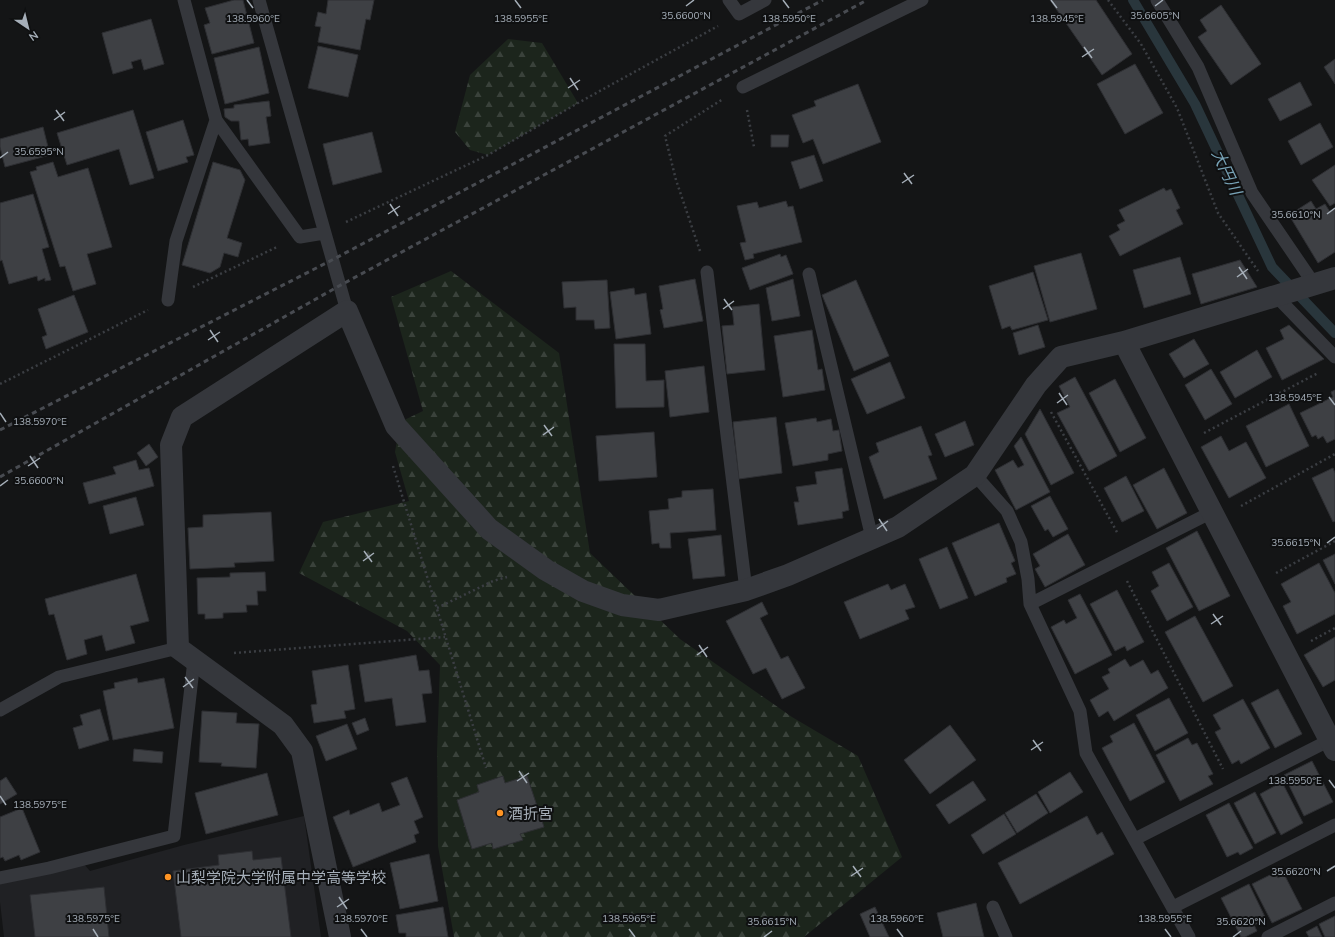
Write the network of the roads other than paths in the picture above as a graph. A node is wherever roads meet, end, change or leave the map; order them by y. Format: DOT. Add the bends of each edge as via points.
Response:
graph roads {
  1 [pos="184,0"];
  2 [pos="259,0"];
  3 [pos="729,0"];
  4 [pos="766,0"];
  5 [pos="922,0"];
  6 [pos="1157,0"];
  7 [pos="743,87"];
  8 [pos="216,120"];
  9 [pos="324,233"];
  10 [pos="707,272"];
  11 [pos="809,274"];
  12 [pos="1335,278"];
  13 [pos="1308,286"];
  14 [pos="1279,295"];
  15 [pos="168,300"];
  16 [pos="347,312"];
  17 [pos="1124,342"];
  18 [pos="1335,357"];
  19 [pos="975,475"];
  20 [pos="1214,516"];
  21 [pos="872,538"];
  22 [pos="746,590"];
  23 [pos="1030,604"];
  24 [pos="188,655"];
  25 [pos="0,710"];
  26 [pos="1332,745"];
  27 [pos="1335,825"];
  28 [pos="1135,839"];
  29 [pos="0,878"];
  30 [pos="1335,903"];
  31 [pos="1173,907"];
  32 [pos="993,908"];
  33 [pos="340,937"];
  34 [pos="1006,937"];
  35 [pos="1189,937"];
  36 [pos="1268,937"];
  1 -- 8 [label="lane"];
  2 -- 9 [label="lane"];
  3 -- 4 [label="lane" via="739,14"];
  5 -- 7 [label="lane"];
  6 -- 13 [label="lane" via="1198,67 1252,193"];
  8 -- 9 [label="lane" via="300,237"];
  8 -- 15 [label="lane" via="176,241"];
  9 -- 16 [label="lane"];
  10 -- 22 [label="lane"];
  11 -- 21 [label="lane"];
  12 -- 13 [label="street"];
  13 -- 14 [label="street"];
  14 -- 17 [label="street"];
  14 -- 18 [label="lane"];
  16 -- 22 [label="street" via="396,426 489,529 540,566 589,594 622,605 659,610"];
  16 -- 24 [label="street" via="182,417 171,445"];
  17 -- 19 [label="street" via="1061,357 1036,385"];
  17 -- 20 [label="street"];
  19 -- 21 [label="street" via="898,526"];
  19 -- 23 [label="lane" via="1006,511 1021,542"];
  20 -- 23 [label="lane" via="1122,557"];
  20 -- 26 [label="street"];
  21 -- 22 [label="street" via="788,575"];
  23 -- 28 [label="lane" via="1080,711 1086,753"];
  24 -- 25 [label="lane" via="59,677"];
  24 -- 29 [label="lane" via="174,836"];
  24 -- 33 [label="street" via="283,725 302,751"];
  26 -- 28 [label="lane" via="1233,789"];
  27 -- 31 [label="lane"];
  28 -- 31 [label="lane"];
  30 -- 36 [label="lane"];
  31 -- 35 [label="lane"];
  32 -- 34 [label="lane"];
}
